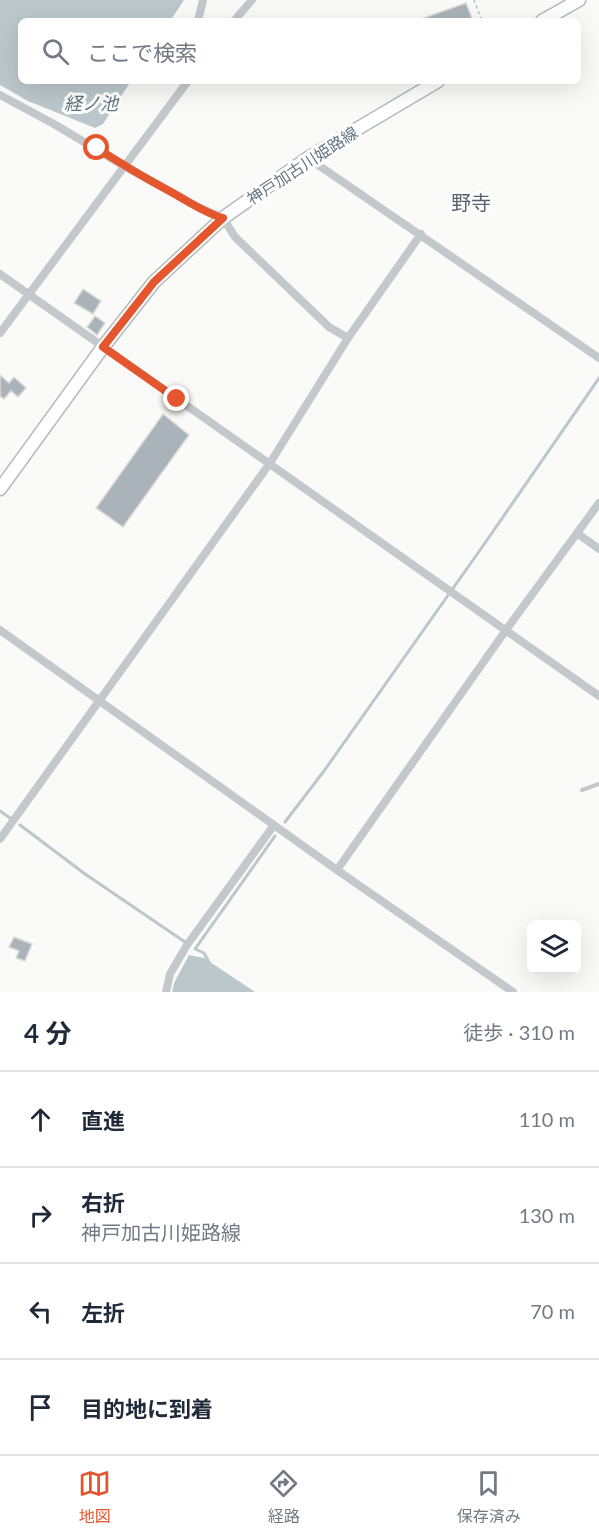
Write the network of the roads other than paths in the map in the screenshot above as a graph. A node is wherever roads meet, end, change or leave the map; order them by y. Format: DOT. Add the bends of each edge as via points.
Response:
graph roads {
  1 [pos="203,0"];
  2 [pos="252,0"];
  3 [pos="579,0"];
  4 [pos="199,18"];
  5 [pos="237,18"];
  6 [pos="547,18"];
  7 [pos="186,84"];
  8 [pos="433,84"];
  9 [pos="0,95"];
  10 [pos="308,158"];
  11 [pos="124,166"];
  12 [pos="223,218"];
  13 [pos="421,234"];
  14 [pos="0,274"];
  15 [pos="29,294"];
  16 [pos="0,333"];
  17 [pos="348,338"];
  18 [pos="103,347"];
  19 [pos="599,358"];
  20 [pos="270,464"];
  21 [pos="0,489"];
  22 [pos="599,503"];
  23 [pos="577,533"];
  24 [pos="599,549"];
  25 [pos="0,630"];
  26 [pos="506,630"];
  27 [pos="599,696"];
  28 [pos="100,701"];
  29 [pos="599,784"];
  30 [pos="582,790"];
  31 [pos="274,825"];
  32 [pos="0,839"];
  33 [pos="337,870"];
  34 [pos="166,992"];
  35 [pos="513,992"];
  1 -- 4 [label="street"];
  2 -- 5 [label="street"];
  3 -- 6 [label="main road"];
  7 -- 11 [label="street"];
  8 -- 10 [label="main road, 神戸加古川姫路線"];
  9 -- 11 [label="street"];
  10 -- 12 [label="main road, 神戸加古川姫路線"];
  10 -- 13 [label="street"];
  11 -- 12 [label="street"];
  11 -- 15 [label="street"];
  12 -- 17 [label="street" via="243,245 329,327"];
  12 -- 18 [label="main road, 神戸加古川姫路線" via="154,282"];
  13 -- 17 [label="street"];
  13 -- 19 [label="street"];
  14 -- 15 [label="street"];
  15 -- 16 [label="street"];
  15 -- 18 [label="street"];
  17 -- 20 [label="street"];
  18 -- 20 [label="street"];
  18 -- 21 [label="main road, 神戸加古川姫路線"];
  20 -- 26 [label="street"];
  20 -- 28 [label="street"];
  22 -- 23 [label="street"];
  23 -- 24 [label="street"];
  23 -- 26 [label="street"];
  25 -- 28 [label="street"];
  26 -- 27 [label="street"];
  26 -- 33 [label="street"];
  28 -- 31 [label="street"];
  28 -- 32 [label="street"];
  29 -- 30 [label="lane"];
  31 -- 33 [label="street"];
  31 -- 34 [label="street" via="187,945 170,974"];
  33 -- 35 [label="street"];
}
